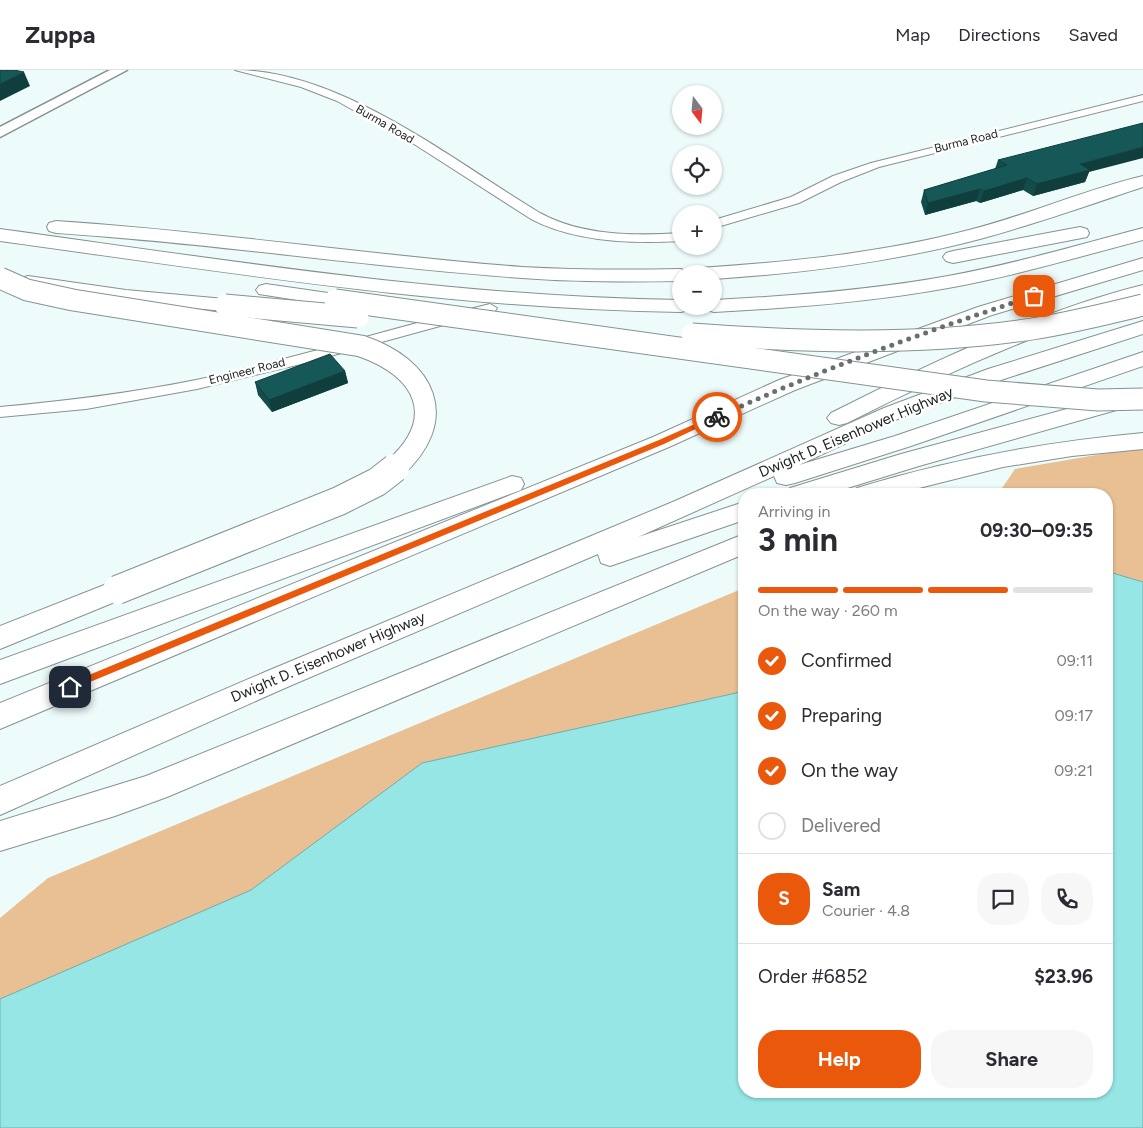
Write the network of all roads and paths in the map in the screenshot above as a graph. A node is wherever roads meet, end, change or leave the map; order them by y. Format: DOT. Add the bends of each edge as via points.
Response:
graph roads {
  1 [pos="120,70"];
  2 [pos="240,70"];
  3 [pos="1143,98"];
  4 [pos="0,133"];
  5 [pos="1143,181"];
  6 [pos="795,200"];
  7 [pos="520,204"];
  8 [pos="722,221"];
  9 [pos="1143,221"];
  10 [pos="0,225"];
  11 [pos="672,227"];
  12 [pos="722,232"];
  13 [pos="1143,234"];
  14 [pos="0,236"];
  15 [pos="672,237"];
  16 [pos="298,251"];
  17 [pos="0,253"];
  18 [pos="1143,264"];
  19 [pos="722,272"];
  20 [pos="672,275"];
  21 [pos="0,278"];
  22 [pos="722,288"];
  23 [pos="672,290"];
  24 [pos="1143,291"];
  25 [pos="335,300"];
  26 [pos="1143,305"];
  27 [pos="672,306"];
  28 [pos="722,306"];
  29 [pos="490,308"];
  30 [pos="1143,327"];
  31 [pos="1143,343"];
  32 [pos="710,354"];
  33 [pos="1143,359"];
  34 [pos="787,385"];
  35 [pos="1143,398"];
  36 [pos="1098,400"];
  37 [pos="1143,409"];
  38 [pos="0,412"];
  39 [pos="1143,441"];
  40 [pos="753,488"];
  41 [pos="819,488"];
  42 [pos="886,488"];
  43 [pos="738,493"];
  44 [pos="738,513"];
  45 [pos="658,518"];
  46 [pos="738,545"];
  47 [pos="395,628"];
  48 [pos="0,638"];
  49 [pos="0,672"];
  50 [pos="0,716"];
  51 [pos="0,801"];
  52 [pos="0,836"];
  1 -- 4 [label="main road"];
  2 -- 7 [label="street, Burma Road" via="302,84 340,99"];
  3 -- 6 [label="street, Burma Road" via="882,162 836,179"];
  5 -- 19 [label="highway" via="996,229 924,246 819,263"];
  6 -- 8 [label="street, Burma Road"];
  6 -- 12 [label="street, Burma Road" via="784,211"];
  7 -- 11 [label="street, Burma Road" via="610,226"];
  7 -- 15 [label="street, Burma Road" via="531,215 577,230 624,236"];
  9 -- 22 [label="highway" via="849,276"];
  10 -- 16 [label="highway" via="174,235"];
  13 -- 28 [label="highway" via="1001,271 921,287 804,301"];
  14 -- 27 [label="highway" via="461,294 585,304"];
  16 -- 20 [label="highway" via="508,273"];
  16 -- 23 [label="highway" via="387,267 505,282 586,289"];
  17 -- 25 [label="highway"];
  18 -- 34 [label="highway" via="968,317"];
  21 -- 32 [label="highway, bridge" via="126,296 494,330"];
  21 -- 48 [label="highway, bridge" via="27,290 73,300 361,346 394,360 411,374 425,400 425,420 419,439 398,465 378,481 342,500"];
  24 -- 45 [label="highway" via="1034,328 956,360 839,418"];
  25 -- 26 [label="highway, bridge" via="586,325 771,340 841,342 921,341 1001,334 1080,321"];
  25 -- 32 [label="highway, bridge"];
  29 -- 38 [label="street, Engineer Road" via="251,372 182,387 99,402"];
  30 -- 45 [label="highway, Dwight D. Eisenhower Highway" via="918,402"];
  31 -- 45 [label="highway, Dwight D. Eisenhower Highway" via="926,416"];
  32 -- 36 [label="highway, bridge" via="986,390"];
  33 -- 40 [label="highway, Dwight D. Eisenhower Highway"];
  34 -- 49 [label="highway" via="648,431 451,507"];
  34 -- 50 [label="highway" via="661,442"];
  35 -- 36 [label="highway, bridge"];
  35 -- 41 [label="highway" via="910,460"];
  36 -- 37 [label="highway, bridge"];
  39 -- 42 [label="highway" via="988,461"];
  43 -- 45 [label="highway, Dwight D. Eisenhower Highway"];
  44 -- 47 [label="highway"];
  45 -- 47 [label="highway, Dwight D. Eisenhower Highway"];
  46 -- 52 [label="highway" via="156,787"];
  47 -- 51 [label="highway, Dwight D. Eisenhower Highway"];
}
